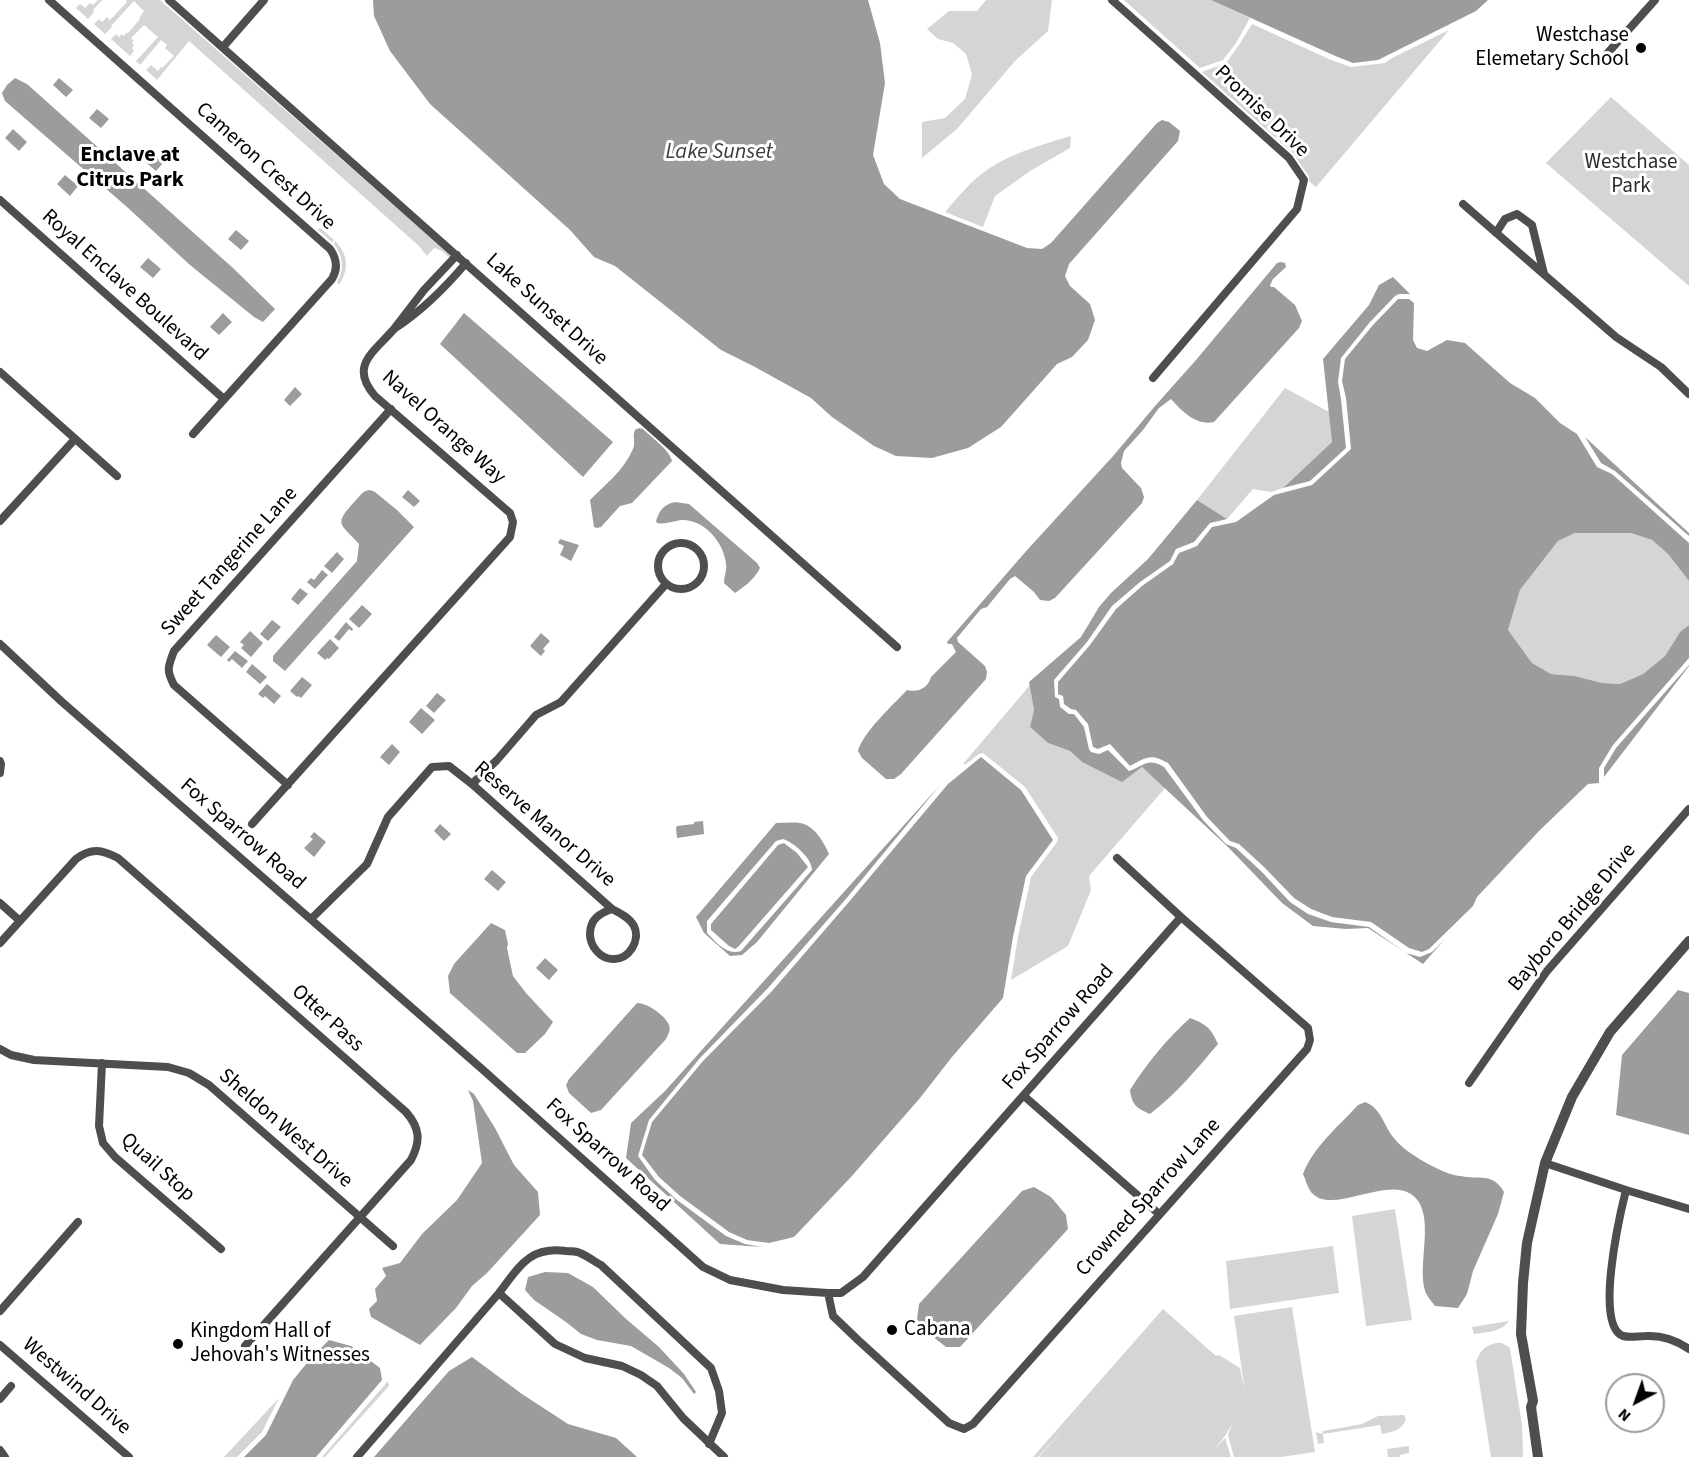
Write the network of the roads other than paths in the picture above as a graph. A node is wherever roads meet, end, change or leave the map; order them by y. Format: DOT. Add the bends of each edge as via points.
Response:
graph roads {
  1 [pos="49,0"];
  2 [pos="170,0"];
  3 [pos="264,0"];
  4 [pos="1112,0"];
  5 [pos="1655,0"];
  6 [pos="223,47"];
  7 [pos="1605,56"];
  8 [pos="0,200"];
  9 [pos="1463,204"];
  10 [pos="1496,233"];
  11 [pos="457,255"];
  12 [pos="466,263"];
  13 [pos="1545,275"];
  14 [pos="394,329"];
  15 [pos="0,372"];
  16 [pos="1154,378"];
  17 [pos="1689,394"];
  18 [pos="224,399"];
  19 [pos="391,410"];
  20 [pos="193,434"];
  21 [pos="75,439"];
  22 [pos="117,476"];
  23 [pos="0,521"];
  24 [pos="666,584"];
  25 [pos="0,644"];
  26 [pos="897,647"];
  27 [pos="0,760"];
  28 [pos="0,773"];
  29 [pos="472,784"];
  30 [pos="288,785"];
  31 [pos="1689,809"];
  32 [pos="252,824"];
  33 [pos="1117,858"];
  34 [pos="0,903"];
  35 [pos="612,909"];
  36 [pos="1180,917"];
  37 [pos="311,919"];
  38 [pos="20,921"];
  39 [pos="1689,941"];
  40 [pos="0,943"];
  41 [pos="0,1049"];
  42 [pos="102,1063"];
  43 [pos="1468,1083"];
  44 [pos="1024,1096"];
  45 [pos="1545,1163"];
  46 [pos="1626,1190"];
  47 [pos="1689,1209"];
  48 [pos="1159,1214"];
  49 [pos="359,1217"];
  50 [pos="78,1222"];
  51 [pos="393,1246"];
  52 [pos="221,1249"];
  53 [pos="499,1293"];
  54 [pos="828,1293"];
  55 [pos="0,1311"];
  56 [pos="0,1345"];
  57 [pos="245,1346"];
  58 [pos="1689,1349"];
  59 [pos="11,1386"];
  60 [pos="0,1398"];
  61 [pos="1533,1401"];
  62 [pos="709,1444"];
  63 [pos="0,1450"];
  64 [pos="5,1457"];
  65 [pos="129,1457"];
  66 [pos="357,1457"];
  67 [pos="724,1457"];
  68 [pos="1538,1457"];
  69 [pos="1545,1457"];
  1 -- 18 [label="street, Cameron Crest Drive" via="333,254 336,265 332,279"];
  2 -- 6 [label="street, Lake Sunset Drive"];
  3 -- 6 [label="street"];
  4 -- 16 [label="street, Promise Drive" via="1289,158 1304,180 1297,209"];
  5 -- 7 [label="street"];
  6 -- 11 [label="street, Lake Sunset Drive"];
  8 -- 18 [label="street, Royal Enclave Boulevard"];
  9 -- 10 [label="street"];
  10 -- 13 [label="street"];
  10 -- 13 [label="street" via="1505,219 1517,214 1532,225"];
  11 -- 12 [label="street, Lake Sunset Drive"];
  11 -- 14 [label="street"];
  12 -- 14 [label="street" via="434,299"];
  12 -- 26 [label="street, Lake Sunset Drive"];
  13 -- 17 [label="street"];
  14 -- 19 [label="street, Navel Orange Way" via="364,363 363,375 366,386"];
  15 -- 21 [label="street"];
  18 -- 20 [label="street, Cameron Crest Drive"];
  19 -- 30 [label="street, Sweet Tangerine Lane" via="174,651 168,667 174,685"];
  19 -- 30 [label="street, Navel Orange Way" via="510,513 510,537"];
  21 -- 22 [label="street"];
  21 -- 23 [label="street"];
  24 -- 24 [label="street" via="679,589 699,581 704,560 695,547 680,542 660,554 657,570"];
  24 -- 29 [label="street" via="561,702 536,715"];
  25 -- 37 [label="street, Fox Sparrow Road" via="61,702"];
  27 -- 28 [label="street"];
  29 -- 35 [label="street, Reserve Manor Drive"];
  29 -- 37 [label="street, Reserve Manor Drive" via="448,766 432,767 388,818 367,864"];
  30 -- 32 [label="street"];
  31 -- 43 [label="street, Bayboro Bridge Drive" via="1547,971"];
  33 -- 36 [label="street, Crowned Sparrow Lane"];
  34 -- 38 [label="street"];
  35 -- 35 [label="street, Reserve Manor Drive" via="634,925 636,936 633,948 612,960 598,953 590,942 595,918"];
  36 -- 44 [label="street, Fox Sparrow Road"];
  36 -- 48 [label="street, Crowned Sparrow Lane" via="1308,1028 1310,1040 1307,1049"];
  37 -- 54 [label="street, Fox Sparrow Road" via="703,1267 730,1280"];
  38 -- 40 [label="street, Otter Pass"];
  38 -- 49 [label="street, Otter Pass" via="85,852 98,850 118,858 414,1122 418,1137 411,1160"];
  39 -- 45 [label="street" via="1610,1032 1572,1097"];
  41 -- 42 [label="street, Sheldon West Drive" via="34,1060"];
  42 -- 49 [label="street, Sheldon West Drive" via="168,1067 189,1073 209,1085"];
  42 -- 52 [label="street, Quail Stop" via="99,1126 104,1143 114,1157"];
  44 -- 48 [label="street"];
  44 -- 54 [label="street, Fox Sparrow Road" via="863,1277 841,1293"];
  45 -- 46 [label="street"];
  45 -- 61 [label="street" via="1527,1243 1523,1283 1521,1334"];
  46 -- 47 [label="street"];
  46 -- 58 [label="street" via="1611,1276 1612,1326 1621,1335 1670,1338"];
  48 -- 54 [label="street, Crowned Sparrow Lane" via="973,1424 964,1429 949,1423 833,1316"];
  49 -- 51 [label="street, Sheldon West Drive"];
  49 -- 57 [label="street, Otter Pass"];
  50 -- 55 [label="street"];
  53 -- 62 [label="street" via="555,1344 585,1358 622,1366 657,1386"];
  53 -- 62 [label="street" via="538,1252 555,1249 580,1253 601,1265 711,1368 722,1413"];
  53 -- 66 [label="street"];
  56 -- 65 [label="street, Westwind Drive"];
  59 -- 60 [label="street"];
  61 -- 68 [label="street"];
  61 -- 69 [label="street"];
  62 -- 67 [label="street"];
  63 -- 64 [label="street"];
}
